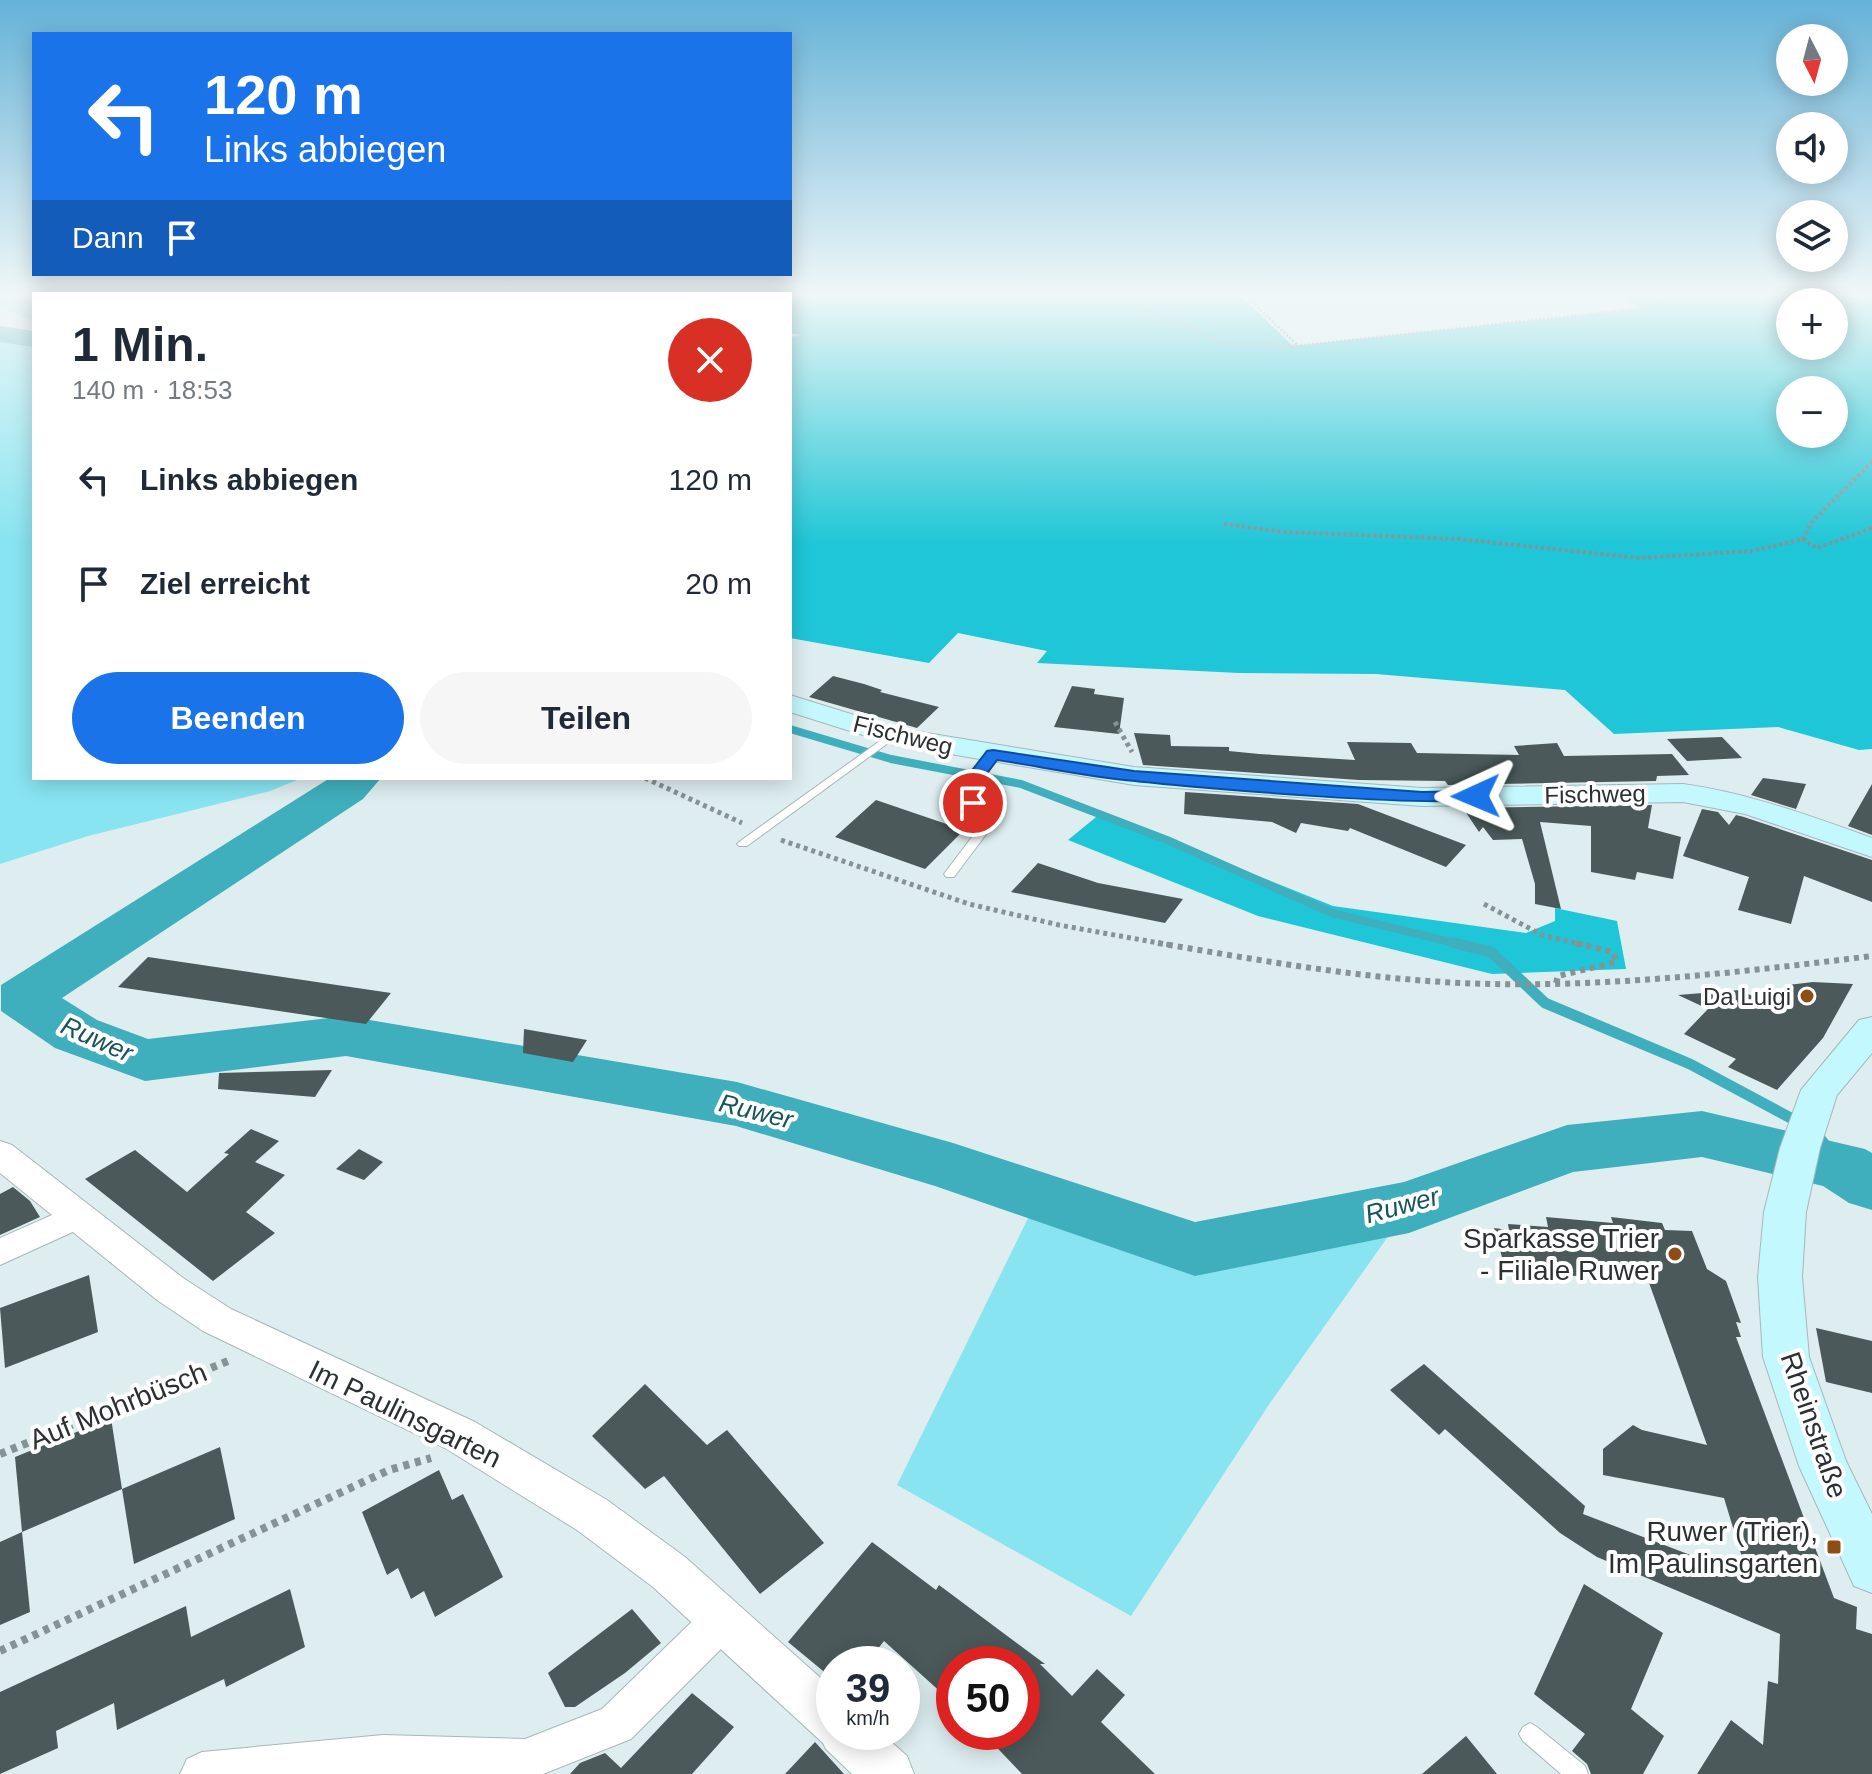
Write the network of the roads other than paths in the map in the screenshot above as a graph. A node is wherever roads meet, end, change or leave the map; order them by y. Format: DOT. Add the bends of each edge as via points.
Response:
graph roads {
  1 [pos="792,704"];
  2 [pos="883,743"];
  3 [pos="987,763"];
  4 [pos="743,844"];
  5 [pos="1872,848"];
  6 [pos="950,874"];
  7 [pos="1872,1029"];
  8 [pos="0,1154"];
  9 [pos="77,1216"];
  10 [pos="0,1252"];
  11 [pos="1872,1568"];
  12 [pos="722,1620"];
  13 [pos="816,1706"];
  14 [pos="1530,1734"];
  15 [pos="863,1750"];
  16 [pos="521,1767"];
  17 [pos="202,1774"];
  18 [pos="889,1774"];
  19 [pos="1577,1774"];
  1 -- 2 [label="main road, Fischweg"];
  2 -- 3 [label="main road, Fischweg"];
  2 -- 4 [label="lane"];
  3 -- 5 [label="main road, Fischweg" via="1422,797 1683,793 1744,803"];
  3 -- 6 [label="lane" via="972,782 981,833"];
  7 -- 11 [label="main road, Rheinstraße" via="1820,1090 1785,1212 1780,1277 1786,1357 1823,1466"];
  8 -- 9 [label="street, Im Paulinsgarten"];
  9 -- 10 [label="street"];
  9 -- 12 [label="street, Im Paulinsgarten" via="217,1320 460,1435 592,1515 669,1572"];
  12 -- 13 [label="street, Im Paulinsgarten"];
  12 -- 16 [label="street" via="616,1724"];
  14 -- 19 [label="lane"];
  15 -- 18 [label="street"];
  16 -- 17 [label="street" via="383,1756"];
}
